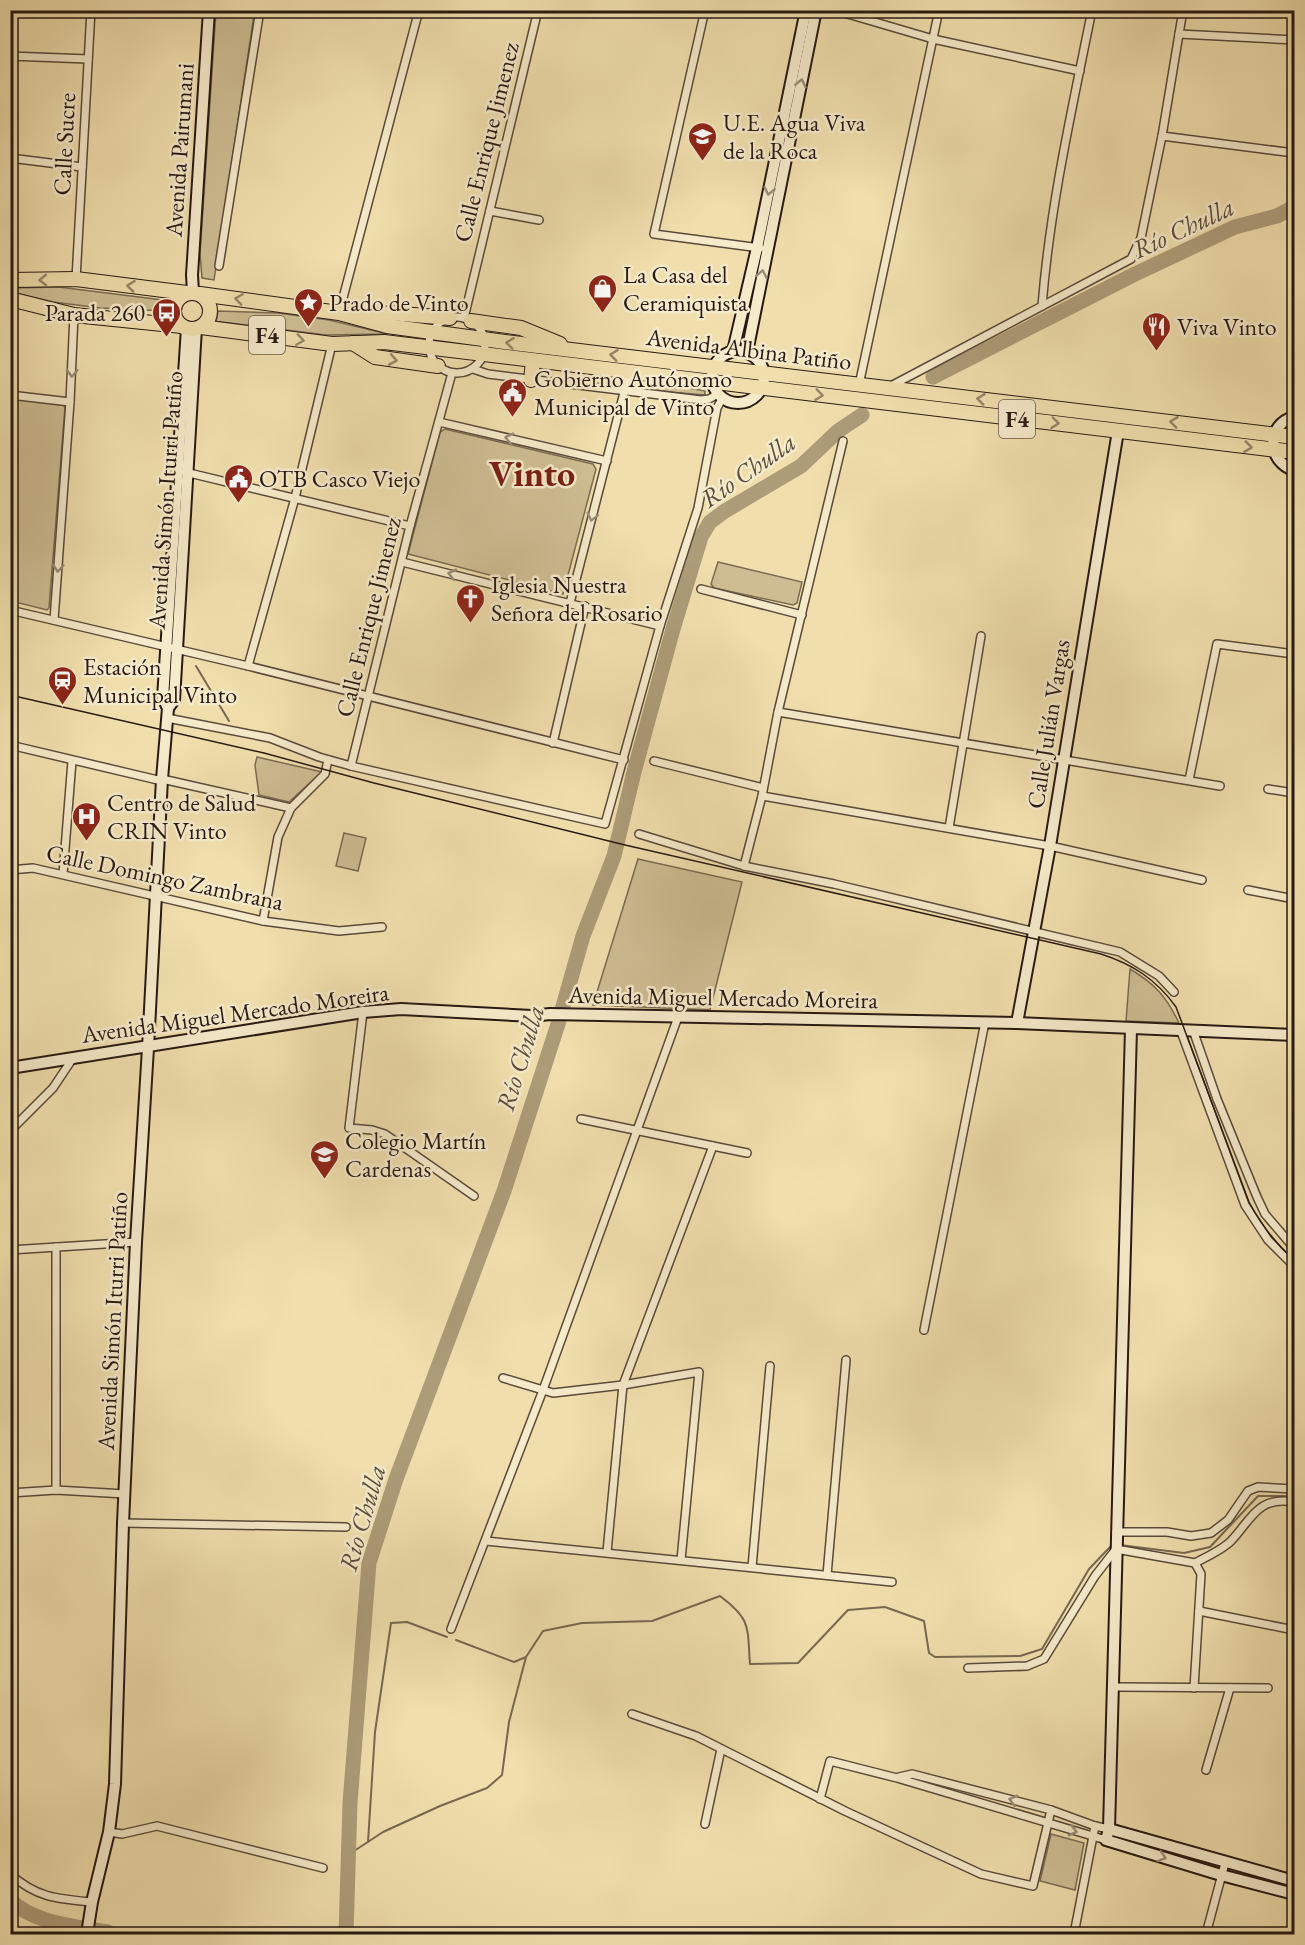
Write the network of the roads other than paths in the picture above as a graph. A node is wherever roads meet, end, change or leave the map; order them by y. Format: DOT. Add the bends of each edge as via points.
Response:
graph roads {
  1 [pos="91,10"];
  2 [pos="209,10"];
  3 [pos="260,10"];
  4 [pos="419,10"];
  5 [pos="538,10"];
  6 [pos="705,10"];
  7 [pos="806,10"];
  8 [pos="816,10"];
  9 [pos="834,10"];
  10 [pos="939,10"];
  11 [pos="1092,10"];
  12 [pos="1183,10"];
  13 [pos="1179,34"];
  14 [pos="933,39"];
  15 [pos="1294,40"];
  16 [pos="10,56"];
  17 [pos="88,59"];
  18 [pos="1080,71"];
  19 [pos="1162,136"];
  20 [pos="1294,153"];
  21 [pos="10,158"];
  22 [pos="82,167"];
  23 [pos="490,211"];
  24 [pos="539,220"];
  25 [pos="762,248"];
  26 [pos="219,266"];
  27 [pos="76,279"];
  28 [pos="10,280"];
  29 [pos="194,293"];
  30 [pos="10,299"];
  31 [pos="1042,306"];
  32 [pos="339,313"];
  33 [pos="74,315"];
  34 [pos="359,318"];
  35 [pos="461,319"];
  36 [pos="192,327"];
  37 [pos="433,332"];
  38 [pos="483,339"];
  39 [pos="353,343"];
  40 [pos="332,344"];
  41 [pos="429,348"];
  42 [pos="579,351"];
  43 [pos="733,351"];
  44 [pos="747,352"];
  45 [pos="483,355"];
  46 [pos="533,361"];
  47 [pos="438,366"];
  48 [pos="714,367"];
  49 [pos="473,369"];
  50 [pos="629,372"];
  51 [pos="452,373"];
  52 [pos="764,373"];
  53 [pos="531,380"];
  54 [pos="859,385"];
  55 [pos="761,388"];
  56 [pos="887,388"];
  57 [pos="718,391"];
  58 [pos="624,392"];
  59 [pos="10,395"];
  60 [pos="70,402"];
  61 [pos="1294,417"];
  62 [pos="439,422"];
  63 [pos="1118,431"];
  64 [pos="1274,434"];
  65 [pos="1294,437"];
  66 [pos="843,441"];
  67 [pos="1273,450"];
  68 [pos="1294,452"];
  69 [pos="607,461"];
  70 [pos="1294,470"];
  71 [pos="183,471"];
  72 [pos="295,498"];
  73 [pos="410,526"];
  74 [pos="402,562"];
  75 [pos="701,589"];
  76 [pos="570,603"];
  77 [pos="585,606"];
  78 [pos="10,610"];
  79 [pos="802,615"];
  80 [pos="54,620"];
  81 [pos="660,626"];
  82 [pos="981,636"];
  83 [pos="172,649"];
  84 [pos="1294,654"];
  85 [pos="248,666"];
  86 [pos="368,696"];
  87 [pos="778,712"];
  88 [pos="167,713"];
  89 [pos="553,743"];
  90 [pos="962,743"];
  91 [pos="10,745"];
  92 [pos="1064,759"];
  93 [pos="328,760"];
  94 [pos="624,760"];
  95 [pos="72,761"];
  96 [pos="654,761"];
  97 [pos="351,766"];
  98 [pos="162,780"];
  99 [pos="1189,780"];
  100 [pos="1220,786"];
  101 [pos="1268,789"];
  102 [pos="762,792"];
  103 [pos="1294,793"];
  104 [pos="291,808"];
  105 [pos="949,828"];
  106 [pos="639,834"];
  107 [pos="1050,846"];
  108 [pos="744,866"];
  109 [pos="10,870"];
  110 [pos="63,874"];
  111 [pos="1202,880"];
  112 [pos="1248,890"];
  113 [pos="156,895"];
  114 [pos="1294,899"];
  115 [pos="263,921"];
  116 [pos="382,927"];
  117 [pos="1034,932"];
  118 [pos="1174,992"];
  119 [pos="363,1012"];
  120 [pos="678,1017"];
  121 [pos="986,1022"];
  122 [pos="1017,1023"];
  123 [pos="1131,1029"];
  124 [pos="1180,1029"];
  125 [pos="1193,1030"];
  126 [pos="1294,1035"];
  127 [pos="148,1048"];
  128 [pos="73,1058"];
  129 [pos="10,1068"];
  130 [pos="580,1119"];
  131 [pos="10,1131"];
  132 [pos="637,1131"];
  133 [pos="713,1146"];
  134 [pos="747,1153"];
  135 [pos="474,1196"];
  136 [pos="136,1242"];
  137 [pos="56,1247"];
  138 [pos="1294,1248"];
  139 [pos="10,1250"];
  140 [pos="1294,1266"];
  141 [pos="924,1330"];
  142 [pos="846,1360"];
  143 [pos="770,1365"];
  144 [pos="503,1378"];
  145 [pos="623,1385"];
  146 [pos="543,1390"];
  147 [pos="1294,1489"];
  148 [pos="56,1490"];
  149 [pos="10,1493"];
  150 [pos="125,1494"];
  151 [pos="1294,1502"];
  152 [pos="123,1523"];
  153 [pos="346,1527"];
  154 [pos="486,1540"];
  155 [pos="1117,1543"];
  156 [pos="607,1552"];
  157 [pos="681,1560"];
  158 [pos="1195,1563"];
  159 [pos="752,1567"];
  160 [pos="827,1575"];
  161 [pos="892,1582"];
  162 [pos="1199,1611"];
  163 [pos="451,1629"];
  164 [pos="1294,1630"];
  165 [pos="968,1668"];
  166 [pos="1114,1688"];
  167 [pos="1194,1688"];
  168 [pos="1230,1688"];
  169 [pos="1268,1688"];
  170 [pos="632,1714"];
  171 [pos="721,1749"];
  172 [pos="1206,1770"];
  173 [pos="897,1778"];
  174 [pos="820,1799"];
  175 [pos="1051,1810"];
  176 [pos="705,1824"];
  177 [pos="1048,1824"];
  178 [pos="1095,1826"];
  179 [pos="1109,1829"];
  180 [pos="109,1832"];
  181 [pos="1092,1836"];
  182 [pos="1106,1840"];
  183 [pos="1225,1863"];
  184 [pos="323,1868"];
  185 [pos="10,1874"];
  186 [pos="1221,1875"];
  187 [pos="1294,1881"];
  188 [pos="1294,1894"];
  189 [pos="91,1907"];
  190 [pos="87,1935"];
  191 [pos="1074,1935"];
  192 [pos="1206,1935"];
  1 -- 17 [label="street, Calle Sucre"];
  2 -- 29 [label="main road, Avenida Pairumani"];
  3 -- 26 [label="street"];
  4 -- 32 [label="street"];
  5 -- 23 [label="street, Calle Enrique Jimenez"];
  6 -- 25 [label="street" via="654,234"];
  7 -- 25 [label="main road, one-way"];
  25 -- 8 [label="main road, one-way"];
  9 -- 14 [label="street"];
  10 -- 14 [label="street"];
  11 -- 18 [label="street"];
  12 -- 13 [label="street"];
  13 -- 15 [label="street"];
  13 -- 19 [label="street"];
  14 -- 18 [label="street"];
  14 -- 54 [label="street"];
  16 -- 17 [label="street"];
  17 -- 22 [label="street, Calle Sucre"];
  18 -- 31 [label="street" via="1053,205"];
  19 -- 20 [label="street"];
  19 -- 31 [label="street" via="1141,238 1131,259"];
  21 -- 22 [label="street"];
  22 -- 27 [label="street, Calle Sucre"];
  23 -- 24 [label="street"];
  23 -- 35 [label="street, Calle Enrique Jimenez"];
  25 -- 43 [label="main road"];
  44 -- 25 [label="main road, one-way"];
  27 -- 28 [label="highway, Avenida Albina Patiño / F4, one-way"];
  29 -- 27 [label="highway, Avenida Albina Patiño / F4, one-way"];
  32 -- 29 [label="highway, Avenida Albina Patiño / F4, one-way"];
  29 -- 36 [label="highway" via="208,301 210,310 208,320"];
  29 -- 36 [label="highway" via="176,302 174,310 176,319"];
  30 -- 33 [label="highway, Avenida Albina Patiño / F4"];
  31 -- 56 [label="street"];
  32 -- 34 [label="highway, Avenida Albina Patiño / F4"];
  33 -- 36 [label="highway, Avenida Albina Patiño / F4"];
  33 -- 60 [label="street, one-way"];
  34 -- 35 [label="highway" via="390,312"];
  34 -- 37 [label="highway, Avenida Albina Patiño / F4"];
  35 -- 37 [label="street" via="438,326"];
  35 -- 38 [label="street" via="482,331"];
  35 -- 42 [label="highway" via="521,328"];
  36 -- 40 [label="highway, Avenida Albina Patiño / F4, one-way"];
  36 -- 71 [label="main road, Avenida Simón Iturri Patiño"];
  37 -- 38 [label="highway, Avenida Albina Patiño / F4"];
  37 -- 41 [label="street"];
  42 -- 38 [label="highway, Avenida Albina Patiño / F4, one-way"];
  38 -- 45 [label="street"];
  39 -- 40 [label="highway, Avenida Albina Patiño / F4"];
  39 -- 41 [label="highway, Avenida Albina Patiño / F4" via="384,342"];
  39 -- 47 [label="highway, one-way" via="375,357"];
  40 -- 72 [label="street"];
  41 -- 45 [label="highway, Avenida Albina Patiño / F4"];
  41 -- 47 [label="street"];
  48 -- 42 [label="highway, Avenida Albina Patiño / F4, one-way"];
  43 -- 44 [label="main road"];
  43 -- 48 [label="main road" via="722,356"];
  44 -- 52 [label="main road" via="758,360"];
  45 -- 46 [label="highway, Avenida Albina Patiño / F4"];
  45 -- 49 [label="street"];
  46 -- 50 [label="highway, Avenida Albina Patiño / F4"];
  46 -- 53 [label="highway"];
  47 -- 51 [label="street"];
  48 -- 52 [label="highway, Avenida Albina Patiño / F4"];
  48 -- 57 [label="main road"];
  49 -- 51 [label="street"];
  49 -- 53 [label="street"];
  50 -- 57 [label="highway, Avenida Albina Patiño / F4"];
  50 -- 58 [label="street"];
  51 -- 62 [label="street, Calle Enrique Jimenez"];
  52 -- 54 [label="highway, Avenida Albina Patiño / F4"];
  52 -- 55 [label="main road"];
  53 -- 58 [label="street"];
  54 -- 56 [label="highway, Avenida Albina Patiño / F4"];
  55 -- 57 [label="highway, Avenida Albina Patiño / F4"];
  55 -- 63 [label="highway, Avenida Albina Patiño / F4, one-way"];
  64 -- 56 [label="highway, Avenida Albina Patiño / F4, one-way"];
  57 -- 58 [label="street" via="701,400"];
  57 -- 81 [label="street" via="698,508"];
  58 -- 69 [label="street"];
  59 -- 60 [label="street"];
  60 -- 80 [label="street, one-way"];
  61 -- 64 [label="main road" via="1283,422"];
  69 -- 62 [label="street, one-way"];
  62 -- 73 [label="street, Calle Enrique Jimenez"];
  63 -- 67 [label="highway, Avenida Albina Patiño / F4, one-way"];
  63 -- 92 [label="main road, Calle Julián Vargas"];
  64 -- 65 [label="highway, Avenida Albina Patiño / F4"];
  64 -- 67 [label="main road"];
  66 -- 79 [label="street"];
  67 -- 68 [label="highway, Avenida Albina Patiño / F4"];
  67 -- 70 [label="main road" via="1284,465"];
  69 -- 76 [label="street, one-way"];
  71 -- 72 [label="street"];
  71 -- 83 [label="main road, Avenida Simón Iturri Patiño"];
  72 -- 73 [label="street"];
  72 -- 85 [label="street"];
  73 -- 74 [label="street, Calle Enrique Jimenez"];
  76 -- 74 [label="street, one-way"];
  74 -- 86 [label="street, Calle Enrique Jimenez"];
  75 -- 79 [label="street"];
  76 -- 77 [label="street"];
  77 -- 81 [label="street"];
  77 -- 89 [label="street"];
  78 -- 80 [label="street"];
  79 -- 87 [label="street"];
  80 -- 83 [label="street"];
  81 -- 94 [label="street"];
  82 -- 90 [label="street"];
  83 -- 85 [label="street"];
  83 -- 88 [label="main road, Avenida Simón Iturri Patiño" via="163,698"];
  84 -- 99 [label="street" via="1217,644"];
  85 -- 86 [label="street"];
  86 -- 89 [label="street"];
  86 -- 97 [label="street, Calle Enrique Jimenez"];
  87 -- 90 [label="street"];
  87 -- 102 [label="street"];
  88 -- 93 [label="street" via="270,738"];
  88 -- 98 [label="main road, Avenida Simón Iturri Patiño"];
  89 -- 94 [label="street"];
  90 -- 92 [label="street"];
  90 -- 105 [label="street"];
  91 -- 95 [label="street"];
  92 -- 99 [label="street"];
  92 -- 107 [label="main road, Calle Julián Vargas"];
  93 -- 97 [label="street"];
  93 -- 104 [label="street" via="325,774"];
  94 -- 97 [label="street" via="605,824"];
  95 -- 98 [label="street"];
  95 -- 110 [label="street"];
  96 -- 102 [label="street"];
  98 -- 104 [label="street"];
  98 -- 113 [label="main road, Avenida Simón Iturri Patiño"];
  99 -- 100 [label="street"];
  101 -- 103 [label="street"];
  102 -- 105 [label="street"];
  102 -- 108 [label="street"];
  104 -- 115 [label="street" via="278,837"];
  105 -- 107 [label="street"];
  106 -- 108 [label="street"];
  107 -- 111 [label="street"];
  107 -- 117 [label="main road, Calle Julián Vargas"];
  108 -- 117 [label="street"];
  109 -- 110 [label="street, Calle Domingo Zambrana" via="33,868"];
  110 -- 113 [label="street, Calle Domingo Zambrana"];
  112 -- 114 [label="street"];
  113 -- 115 [label="street, Calle Domingo Zambrana"];
  113 -- 127 [label="main road, Avenida Simón Iturri Patiño"];
  115 -- 116 [label="street, Calle Domingo Zambrana" via="339,931"];
  117 -- 118 [label="street" via="1120,952 1159,976"];
  117 -- 122 [label="main road, Calle Julián Vargas"];
  119 -- 120 [label="main road, Avenida Miguel Mercado Moreira" via="401,1009 532,1016"];
  119 -- 127 [label="main road, Avenida Miguel Mercado Moreira"];
  119 -- 135 [label="street" via="349,1128 385,1134"];
  120 -- 121 [label="main road, Avenida Miguel Mercado Moreira"];
  120 -- 132 [label="street"];
  121 -- 122 [label="main road, Avenida Miguel Mercado Moreira"];
  121 -- 141 [label="street"];
  122 -- 123 [label="main road, Avenida Miguel Mercado Moreira"];
  123 -- 124 [label="main road, Avenida Miguel Mercado Moreira"];
  123 -- 155 [label="main road"];
  124 -- 125 [label="main road, Avenida Miguel Mercado Moreira"];
  124 -- 140 [label="street" via="1245,1205 1268,1240"];
  125 -- 126 [label="main road, Avenida Miguel Mercado Moreira"];
  125 -- 138 [label="street" via="1257,1197 1265,1214"];
  127 -- 128 [label="main road, Avenida Miguel Mercado Moreira"];
  127 -- 136 [label="main road, Avenida Simón Iturri Patiño"];
  128 -- 129 [label="main road, Avenida Miguel Mercado Moreira"];
  128 -- 131 [label="street" via="53,1088"];
  130 -- 132 [label="street"];
  132 -- 133 [label="street"];
  132 -- 146 [label="street"];
  133 -- 134 [label="street"];
  133 -- 145 [label="street"];
  136 -- 137 [label="street"];
  136 -- 150 [label="main road, Avenida Simón Iturri Patiño"];
  137 -- 139 [label="street"];
  137 -- 148 [label="street"];
  142 -- 160 [label="street"];
  143 -- 159 [label="street"];
  144 -- 146 [label="street"];
  145 -- 146 [label="street" via="554,1393"];
  145 -- 156 [label="street"];
  145 -- 157 [label="street" via="699,1372"];
  146 -- 154 [label="street"];
  147 -- 155 [label="street" via="1258,1487 1248,1491 1228,1520 1211,1533 1191,1536 1167,1532"];
  148 -- 149 [label="street"];
  148 -- 150 [label="street"];
  150 -- 152 [label="main road, Avenida Simón Iturri Patiño"];
  151 -- 158 [label="street" via="1270,1503 1255,1511 1230,1542"];
  152 -- 153 [label="street"];
  152 -- 180 [label="main road, Avenida Simón Iturri Patiño" via="115,1784"];
  154 -- 156 [label="street"];
  154 -- 163 [label="street"];
  155 -- 158 [label="street"];
  155 -- 165 [label="street" via="1044,1659 1027,1666"];
  155 -- 166 [label="main road"];
  156 -- 157 [label="street"];
  157 -- 159 [label="street"];
  158 -- 162 [label="street" via="1201,1574"];
  159 -- 160 [label="street"];
  160 -- 161 [label="street"];
  162 -- 164 [label="street"];
  162 -- 167 [label="street"];
  166 -- 167 [label="street"];
  166 -- 179 [label="main road"];
  167 -- 168 [label="street"];
  168 -- 169 [label="street"];
  168 -- 172 [label="street"];
  170 -- 171 [label="street"];
  171 -- 174 [label="street"];
  171 -- 176 [label="street"];
  173 -- 174 [label="street" via="830,1761"];
  175 -- 173 [label="street, one-way" via="912,1774"];
  173 -- 177 [label="street"];
  174 -- 177 [label="street" via="981,1874 1033,1886"];
  175 -- 177 [label="street"];
  175 -- 178 [label="street"];
  177 -- 181 [label="street, one-way"];
  178 -- 179 [label="street"];
  178 -- 181 [label="street"];
  179 -- 182 [label="main road"];
  179 -- 183 [label="main road"];
  180 -- 184 [label="street" via="122,1834 157,1826"];
  180 -- 189 [label="main road, Avenida Simón Iturri Patiño"];
  181 -- 182 [label="street"];
  181 -- 191 [label="street"];
  182 -- 186 [label="main road, one-way"];
  183 -- 186 [label="street"];
  183 -- 187 [label="main road"];
  185 -- 189 [label="street" via="45,1896"];
  186 -- 188 [label="main road"];
  186 -- 192 [label="street"];
  189 -- 190 [label="main road, Avenida Simón Iturri Patiño"];
}
